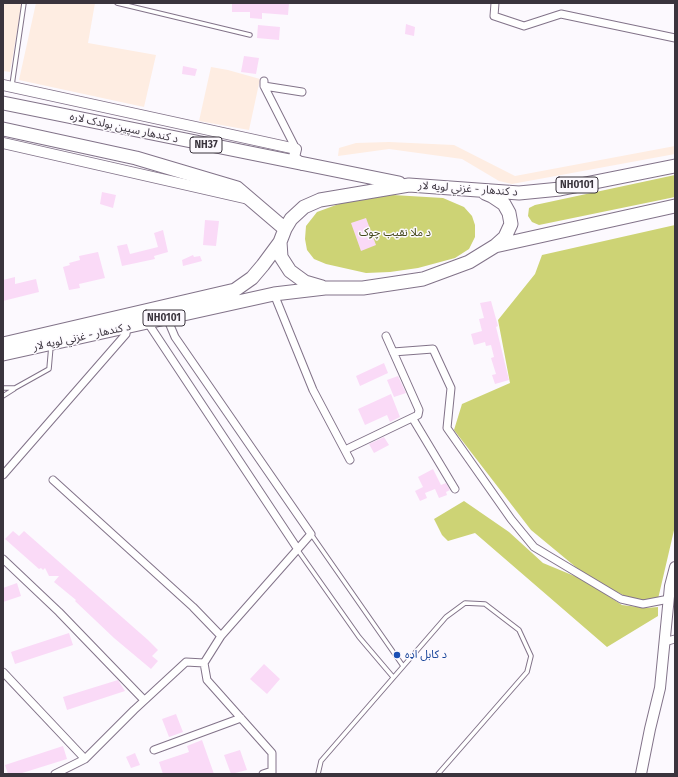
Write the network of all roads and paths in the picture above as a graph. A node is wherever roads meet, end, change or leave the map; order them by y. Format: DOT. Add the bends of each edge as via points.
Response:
graph roads {
  1 [pos="24,3"];
  2 [pos="117,3"];
  3 [pos="495,3"];
  4 [pos="250,35"];
  5 [pos="675,38"];
  6 [pos="7,86"];
  7 [pos="302,92"];
  8 [pos="3,103"];
  9 [pos="3,129"];
  10 [pos="3,144"];
  11 [pos="296,149"];
  12 [pos="303,164"];
  13 [pos="675,166"];
  14 [pos="409,185"];
  15 [pos="477,190"];
  16 [pos="250,199"];
  17 [pos="675,206"];
  18 [pos="285,229"];
  19 [pos="280,242"];
  20 [pos="495,246"];
  21 [pos="325,288"];
  22 [pos="274,294"];
  23 [pos="145,316"];
  24 [pos="167,318"];
  25 [pos="127,327"];
  26 [pos="386,336"];
  27 [pos="51,343"];
  28 [pos="3,344"];
  29 [pos="393,352"];
  30 [pos="3,354"];
  31 [pos="3,388"];
  32 [pos="15,388"];
  33 [pos="3,396"];
  34 [pos="413,419"];
  35 [pos="345,450"];
  36 [pos="350,460"];
  37 [pos="3,475"];
  38 [pos="54,480"];
  39 [pos="455,489"];
  40 [pos="310,534"];
  41 [pos="297,548"];
  42 [pos="3,559"];
  43 [pos="675,567"];
  44 [pos="669,599"];
  45 [pos="221,636"];
  46 [pos="675,639"];
  47 [pos="664,642"];
  48 [pos="204,663"];
  49 [pos="403,666"];
  50 [pos="3,672"];
  51 [pos="393,677"];
  52 [pos="144,700"];
  53 [pos="241,718"];
  54 [pos="154,750"];
  55 [pos="85,759"];
  56 [pos="272,772"];
  57 [pos="55,774"];
  58 [pos="263,774"];
  59 [pos="318,774"];
  60 [pos="438,774"];
  61 [pos="641,774"];
  1 -- 6 [label="lane"];
  2 -- 4 [label="lane"];
  3 -- 5 [label="street" via="494,16 524,26 561,14"];
  6 -- 11 [label="street"];
  7 -- 11 [label="street" via="264,83"];
  8 -- 12 [label="highway, د کندهار سپین بولدک لاره / NH37"];
  9 -- 16 [label="highway" via="136,158 238,188"];
  10 -- 16 [label="street"];
  11 -- 12 [label="street" via="294,157"];
  12 -- 14 [label="highway, د کندهار سپین بولدک لاره / NH37"];
  13 -- 15 [label="highway, د کندهار - غزني لويه لار / NH0101" via="560,189 519,193"];
  14 -- 15 [label="highway, د کندهار - غزني لويه لار / NH0101"];
  14 -- 18 [label="highway, د کندهار - غزني لويه لار / NH0101" via="320,200 304,207"];
  15 -- 20 [label="highway, NH0101" via="504,204 509,213 511,224 505,237"];
  16 -- 18 [label="highway"];
  17 -- 20 [label="highway, د کندهار - غزني لويه لار / NH0101"];
  18 -- 19 [label="highway, د کندهار - غزني لويه لار / NH0101"];
  19 -- 21 [label="highway, د کندهار - غزني لويه لار / NH0101" via="281,257 290,271 305,282"];
  19 -- 23 [label="highway, د کندهار - غزني لويه لار / NH0101" via="252,278 235,290"];
  20 -- 21 [label="highway, د کندهار - غزني لويه لار / NH0101" via="469,262 423,279 363,288"];
  21 -- 22 [label="highway, د کندهار - غزني لويه لار / NH0101"];
  22 -- 24 [label="highway, د کندهار - غزني لويه لار / NH0101"];
  22 -- 35 [label="street" via="313,390"];
  23 -- 24 [label="highway, د کندهار - غزني لويه لار / NH0101"];
  23 -- 25 [label="highway, د کندهار - غزني لويه لار / NH0101"];
  23 -- 28 [label="highway, د کندهار - غزني لويه لار / NH0101"];
  23 -- 41 [label="street"];
  24 -- 40 [label="street" via="175,337"];
  25 -- 27 [label="highway, د کندهار - غزني لويه لار / NH0101"];
  25 -- 37 [label="street" via="126,334"];
  26 -- 29 [label="street"];
  27 -- 30 [label="highway, د کندهار - غزني لويه لار / NH0101"];
  27 -- 32 [label="lane" via="49,369"];
  29 -- 34 [label="street" via="419,410"];
  29 -- 44 [label="street" via="433,349 451,388 447,428 511,519 534,547 622,599 643,604"];
  31 -- 32 [label="lane"];
  32 -- 33 [label="lane"];
  34 -- 35 [label="street"];
  34 -- 39 [label="street"];
  35 -- 36 [label="street"];
  38 -- 45 [label="street" via="193,607"];
  40 -- 41 [label="street"];
  40 -- 49 [label="lane"];
  41 -- 45 [label="street"];
  41 -- 51 [label="lane" via="359,637"];
  42 -- 52 [label="street" via="59,612"];
  43 -- 44 [label="street"];
  44 -- 47 [label="street"];
  45 -- 48 [label="street"];
  46 -- 47 [label="street"];
  47 -- 61 [label="street" via="660,688"];
  48 -- 52 [label="street" via="186,662"];
  48 -- 53 [label="street" via="207,680"];
  49 -- 51 [label="lane"];
  49 -- 60 [label="lane" via="446,617 465,603 485,604 518,630 531,656 527,672"];
  50 -- 55 [label="street"];
  51 -- 59 [label="lane" via="321,761"];
  52 -- 55 [label="street"];
  53 -- 54 [label="street"];
  53 -- 56 [label="street" via="272,753"];
  55 -- 57 [label="street"];
  56 -- 58 [label="street"];
}
